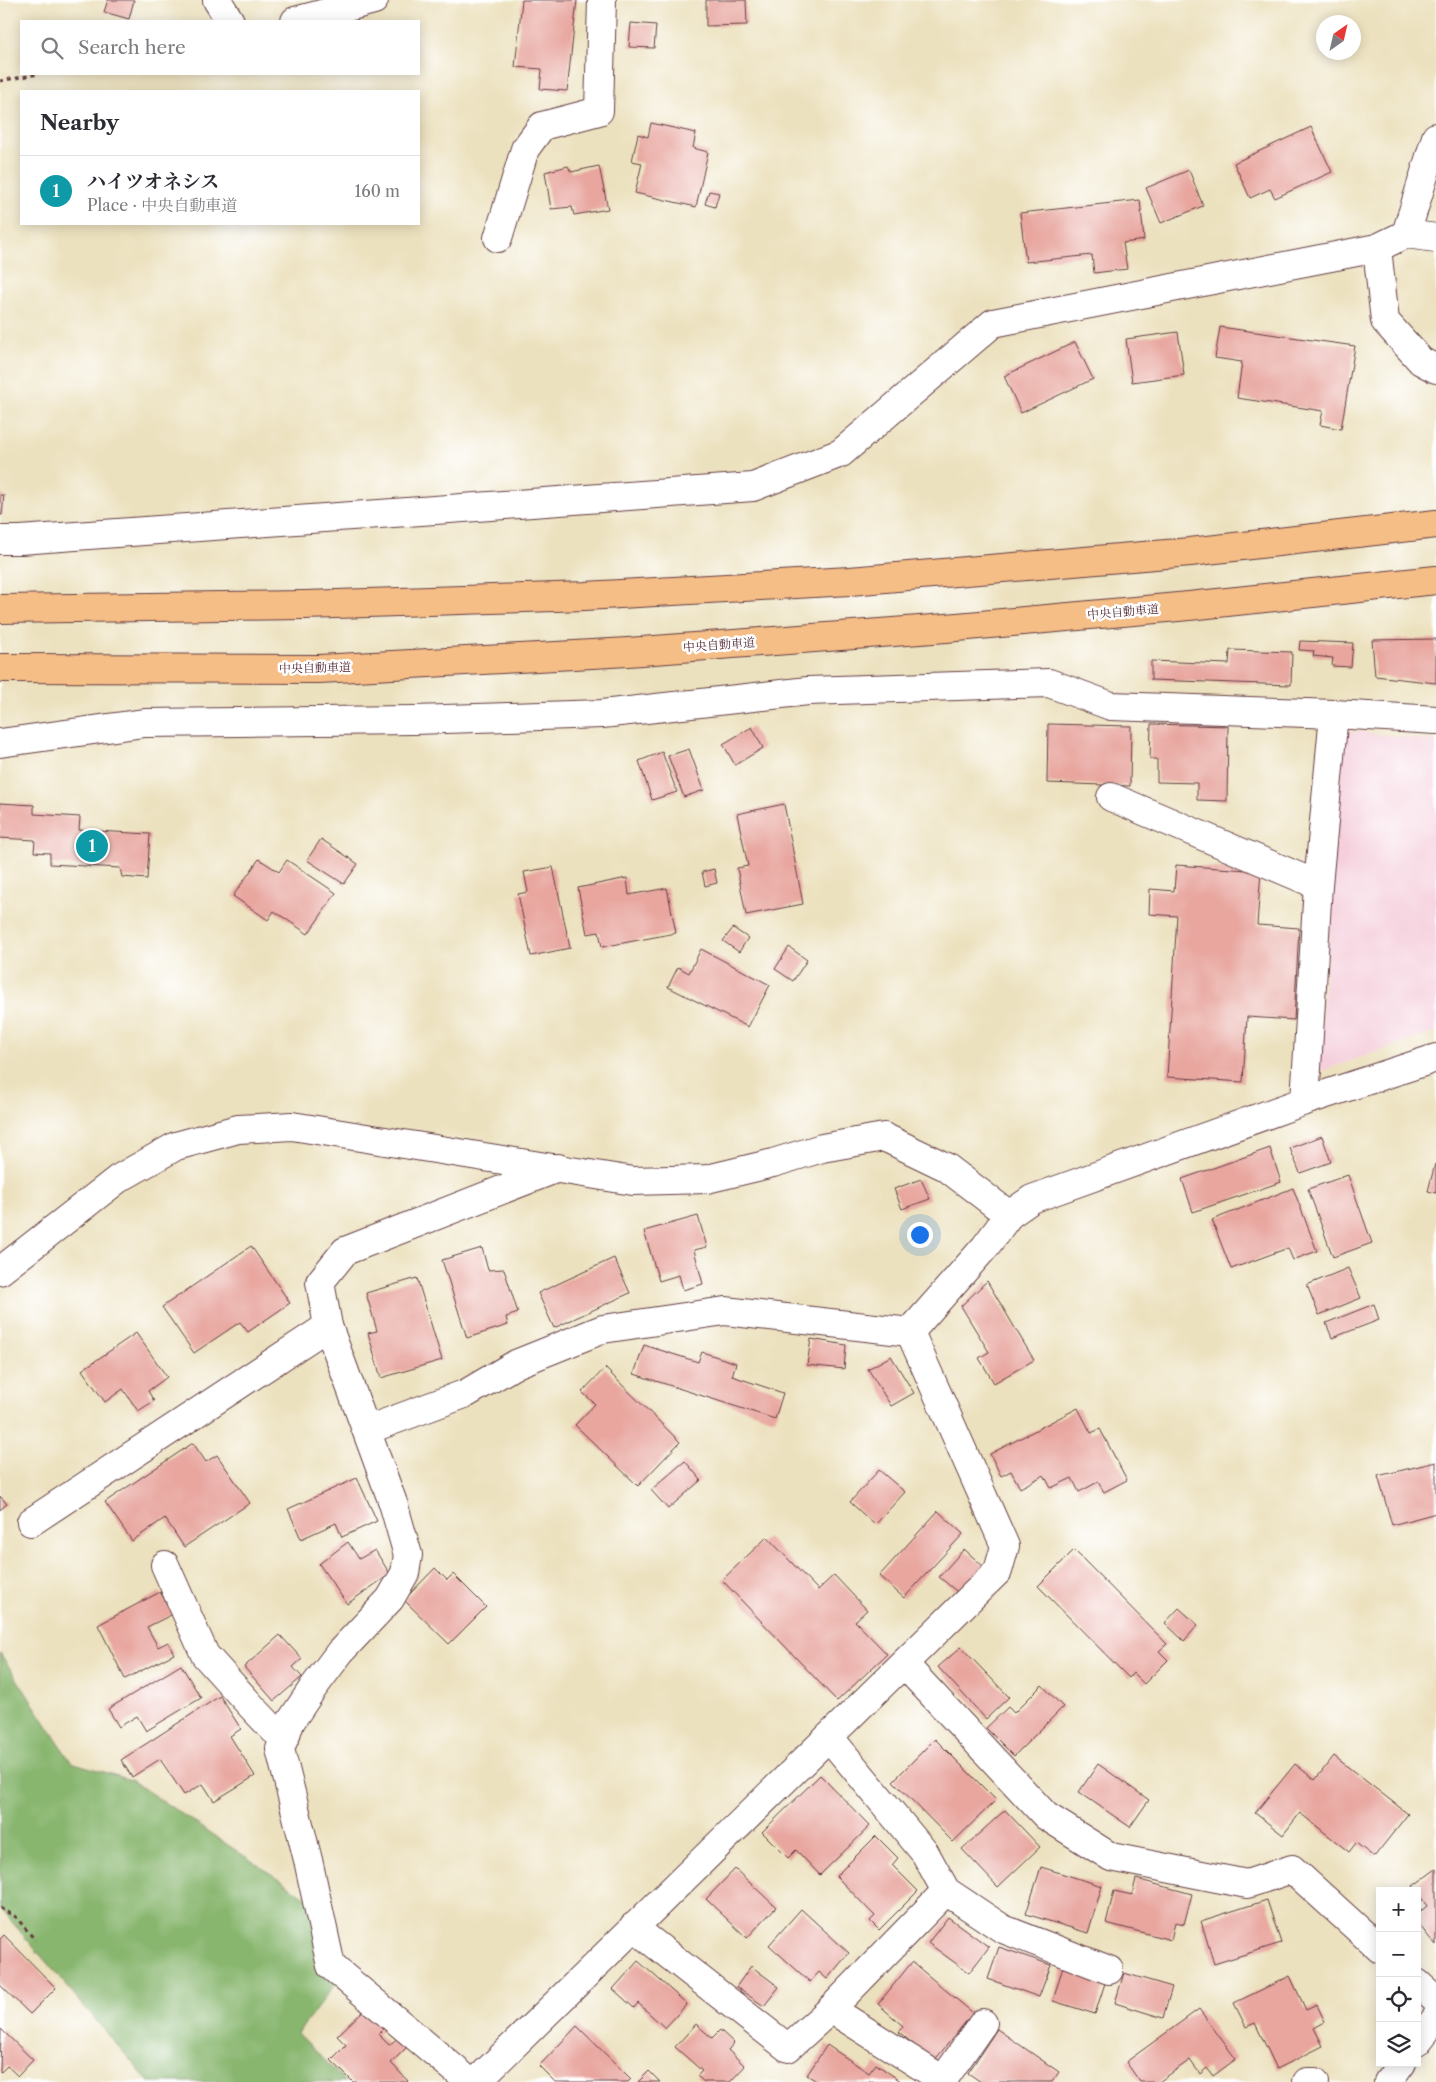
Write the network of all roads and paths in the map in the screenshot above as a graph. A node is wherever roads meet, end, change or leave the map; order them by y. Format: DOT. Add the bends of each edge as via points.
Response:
graph roads {
  1 [pos="217,0"];
  2 [pos="374,0"];
  3 [pos="602,0"];
  4 [pos="229,20"];
  5 [pos="299,20"];
  6 [pos="33,75"];
  7 [pos="0,81"];
  8 [pos="1436,137"];
  9 [pos="1406,234"];
  10 [pos="498,238"];
  11 [pos="1436,238"];
  12 [pos="1377,248"];
  13 [pos="1436,369"];
  14 [pos="1436,524"];
  15 [pos="0,540"];
  16 [pos="1436,580"];
  17 [pos="0,609"];
  18 [pos="0,668"];
  19 [pos="1334,714"];
  20 [pos="1436,720"];
  21 [pos="0,743"];
  22 [pos="1111,797"];
  23 [pos="1318,885"];
  24 [pos="1436,1058"];
  25 [pos="1305,1101"];
  26 [pos="558,1168"];
  27 [pos="1009,1216"];
  28 [pos="0,1271"];
  29 [pos="328,1326"];
  30 [pos="910,1332"];
  31 [pos="367,1430"];
  32 [pos="31,1522"];
  33 [pos="165,1565"];
  34 [pos="904,1664"];
  35 [pos="286,1735"];
  36 [pos="829,1737"];
  37 [pos="946,1891"];
  38 [pos="0,1908"];
  39 [pos="633,1927"];
  40 [pos="35,1940"];
  41 [pos="1376,1945"];
  42 [pos="1109,1970"];
  43 [pos="1421,1987"];
  44 [pos="1436,2000"];
  45 [pos="831,2009"];
  46 [pos="1436,2018"];
  47 [pos="983,2023"];
  48 [pos="1421,2037"];
  49 [pos="1399,2067"];
  50 [pos="470,2082"];
  51 [pos="476,2082"];
  52 [pos="1307,2082"];
  53 [pos="1315,2082"];
  54 [pos="1388,2082"];
  1 -- 4 [label="street"];
  2 -- 5 [label="street"];
  3 -- 10 [label="street" via="598,111 542,126 525,148"];
  6 -- 7 [label="path"];
  8 -- 9 [label="street"];
  9 -- 11 [label="street"];
  9 -- 12 [label="street"];
  12 -- 13 [label="street" via="1385,321 1421,361"];
  12 -- 15 [label="street" via="993,323 841,453 754,487"];
  14 -- 17 [label="highway" via="1190,552 850,581 575,596 304,605"];
  16 -- 18 [label="highway, 中央自動車道" via="946,628 628,652 319,668"];
  19 -- 20 [label="street"];
  19 -- 21 [label="street" via="1111,706 1049,684 808,691 602,714 144,724"];
  19 -- 23 [label="street"];
  22 -- 23 [label="street"];
  23 -- 25 [label="street"];
  24 -- 25 [label="street"];
  25 -- 27 [label="street" via="1032,1199"];
  26 -- 27 [label="street" via="633,1181 707,1179 773,1164 822,1148 884,1137 946,1167"];
  26 -- 28 [label="street" via="292,1126 238,1129 176,1146 118,1179"];
  26 -- 29 [label="street" via="345,1250 320,1282"];
  27 -- 30 [label="street" via="986,1247"];
  29 -- 31 [label="street"];
  29 -- 32 [label="street"];
  30 -- 31 [label="street" via="725,1311 603,1329 516,1364 467,1393"];
  30 -- 34 [label="street" via="1005,1546 998,1572"];
  31 -- 35 [label="street" via="408,1555 405,1573 390,1599 340,1652 313,1688"];
  33 -- 35 [label="street" via="205,1655 274,1730"];
  34 -- 36 [label="street"];
  34 -- 41 [label="street" via="1046,1816 1111,1857 1246,1884 1292,1870"];
  35 -- 50 [label="street" via="280,1749 330,1966"];
  36 -- 37 [label="street" via="925,1853"];
  36 -- 39 [label="street"];
  37 -- 42 [label="street" via="1003,1929"];
  37 -- 45 [label="street"];
  38 -- 40 [label="path" via="16,1917"];
  39 -- 45 [label="street" via="788,2048"];
  39 -- 51 [label="street"];
  43 -- 44 [label="street"];
  45 -- 47 [label="street" via="943,2080"];
  46 -- 48 [label="street"];
  49 -- 54 [label="street"];
  52 -- 53 [label="street"];
}
